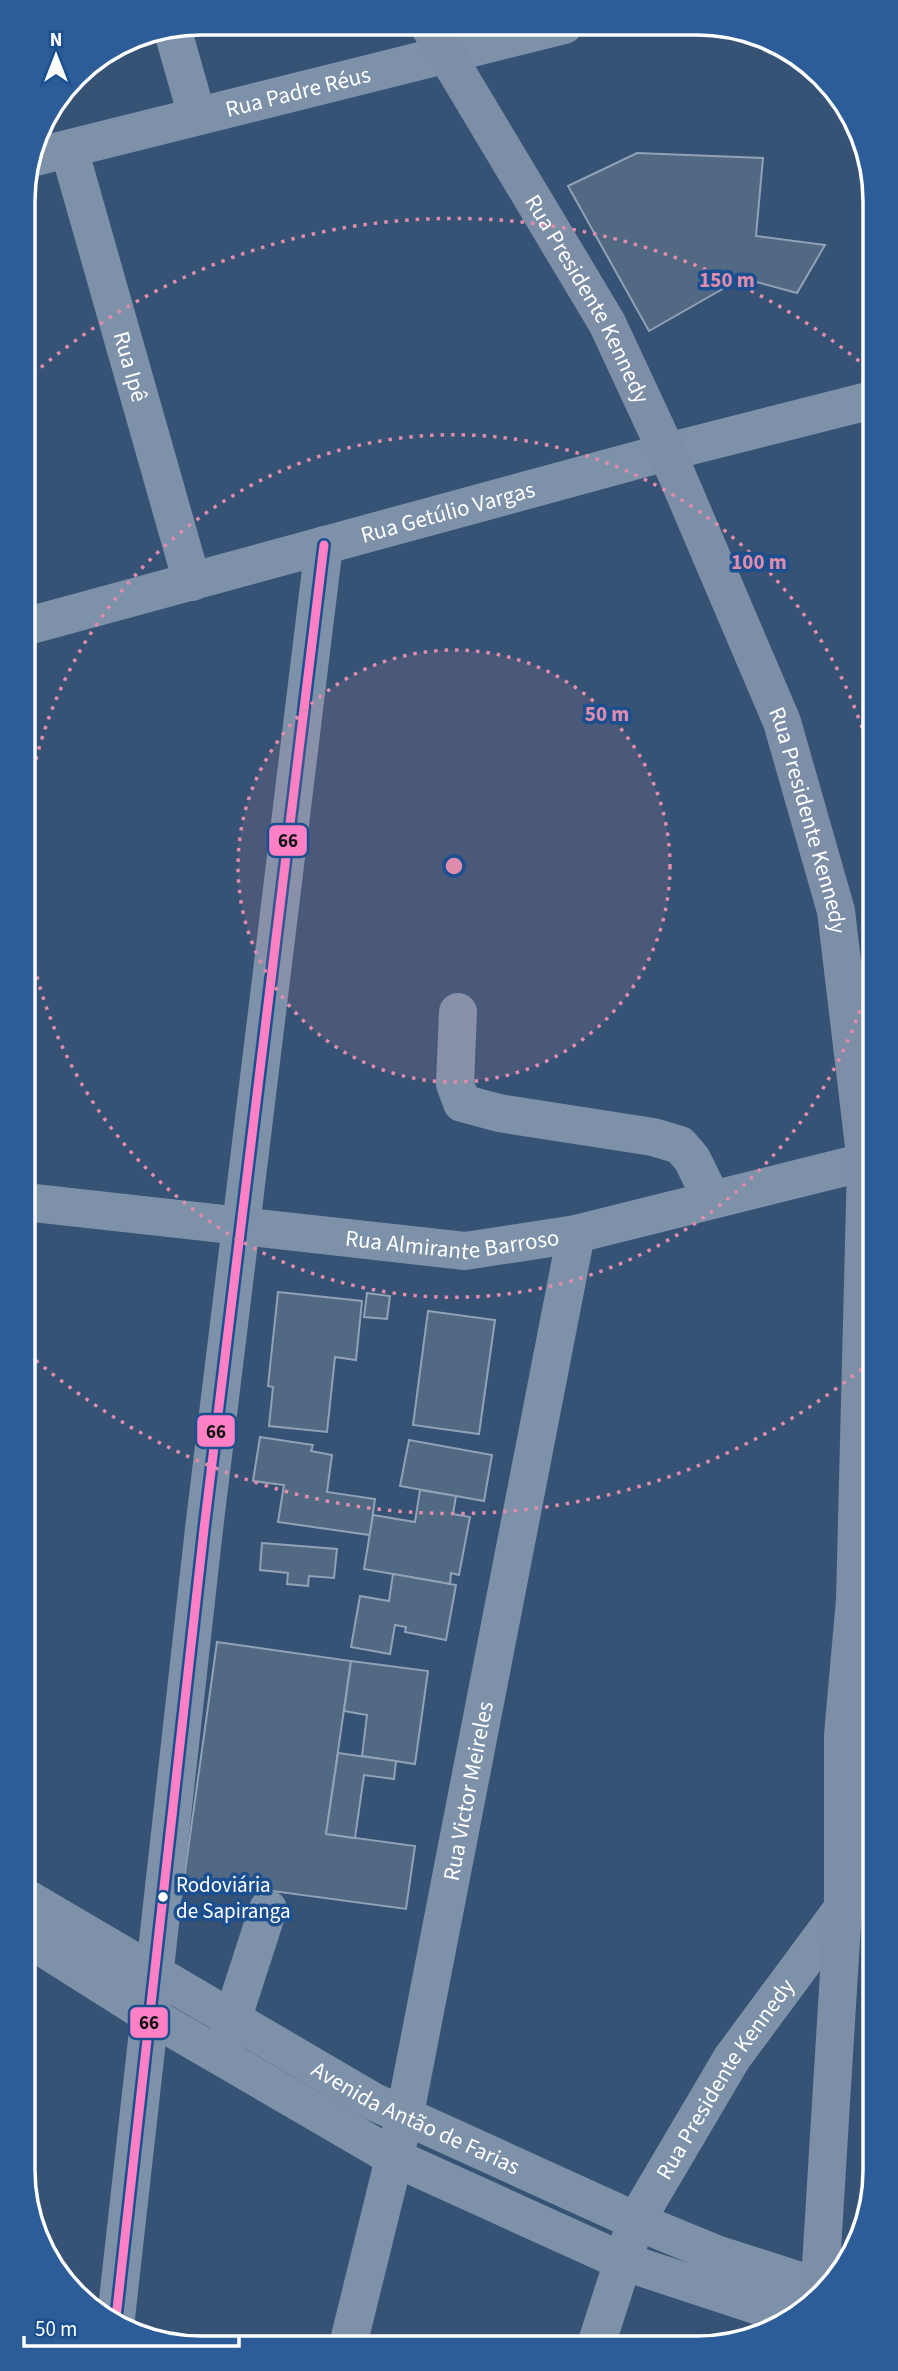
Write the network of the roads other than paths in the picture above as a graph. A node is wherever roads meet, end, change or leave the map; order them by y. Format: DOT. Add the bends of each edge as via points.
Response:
graph roads {
  1 [pos="473,35"];
  2 [pos="174,37"];
  3 [pos="437,39"];
  4 [pos="197,116"];
  5 [pos="69,149"];
  6 [pos="42,155"];
  7 [pos="863,402"];
  8 [pos="667,452"];
  9 [pos="324,545"];
  10 [pos="192,582"];
  11 [pos="35,624"];
  12 [pos="458,1012"];
  13 [pos="863,1116"];
  14 [pos="863,1163"];
  15 [pos="712,1200"];
  16 [pos="35,1203"];
  17 [pos="239,1228"];
  18 [pos="576,1234"];
  19 [pos="863,1610"];
  20 [pos="35,1903"];
  21 [pos="843,1908"];
  22 [pos="268,1909"];
  23 [pos="35,1943"];
  24 [pos="155,1972"];
  25 [pos="151,2016"];
  26 [pos="233,2021"];
  27 [pos="220,2056"];
  28 [pos="316,2067"];
  29 [pos="302,2105"];
  30 [pos="405,2114"];
  31 [pos="395,2158"];
  32 [pos="636,2221"];
  33 [pos="622,2262"];
  34 [pos="823,2279"];
  35 [pos="813,2289"];
  36 [pos="117,2313"];
  37 [pos="781,2314"];
  38 [pos="350,2336"];
  39 [pos="599,2336"];
  1 -- 3 [label="street, Rua Padre Réus"];
  2 -- 4 [label="street"];
  3 -- 4 [label="street, Rua Padre Réus"];
  3 -- 8 [label="main road, Rua Presidente Kennedy" via="607,323"];
  4 -- 5 [label="street, Rua Padre Réus"];
  5 -- 6 [label="street, Rua Padre Réus"];
  5 -- 10 [label="street, Rua Ipê"];
  7 -- 8 [label="street, Rua Getúlio Vargas"];
  8 -- 9 [label="street, Rua Getúlio Vargas"];
  8 -- 13 [label="main road, Rua Presidente Kennedy" via="782,722 836,911"];
  9 -- 10 [label="street, Rua Getúlio Vargas"];
  9 -- 17 [label="street"];
  10 -- 11 [label="street, Rua Getúlio Vargas"];
  12 -- 15 [label="street" via="455,1084 462,1103 680,1144"];
  14 -- 15 [label="street, Rua Almirante Barroso"];
  15 -- 18 [label="street, Rua Almirante Barroso"];
  16 -- 17 [label="street, Rua Almirante Barroso"];
  17 -- 18 [label="street, Rua Almirante Barroso" via="465,1251"];
  17 -- 24 [label="street"];
  18 -- 30 [label="street, Rua Victor Meireles"];
  19 -- 21 [label="main road, Rua Presidente Kennedy" via="843,1735"];
  20 -- 24 [label="street, Avenida Antão de Farias"];
  21 -- 32 [label="street, Rua Presidente Kennedy" via="732,2058"];
  21 -- 34 [label="main road, Rua Presidente Kennedy"];
  22 -- 26 [label="street"];
  23 -- 25 [label="street, Avenida Antão de Farias"];
  24 -- 25 [label="street"];
  24 -- 26 [label="street, Avenida Antão de Farias"];
  25 -- 27 [label="street, Avenida Antão de Farias"];
  25 -- 36 [label="street"];
  26 -- 27 [label="street"];
  26 -- 28 [label="street, Avenida Antão de Farias"];
  27 -- 29 [label="street, Avenida Antão de Farias"];
  28 -- 29 [label="street"];
  28 -- 30 [label="street, Avenida Antão de Farias" via="372,2101"];
  29 -- 31 [label="street, Avenida Antão de Farias"];
  30 -- 31 [label="street, Rua Victor Meireles"];
  30 -- 32 [label="street, Avenida Antão de Farias"];
  31 -- 33 [label="street, Avenida Antão de Farias"];
  31 -- 38 [label="street, Rua Victor Meireles"];
  32 -- 33 [label="street, Rua Presidente Kennedy"];
  32 -- 35 [label="street, Avenida Antão de Farias"];
  33 -- 37 [label="street, Avenida Antão de Farias"];
  33 -- 39 [label="street, Rua Presidente Kennedy"];
}
